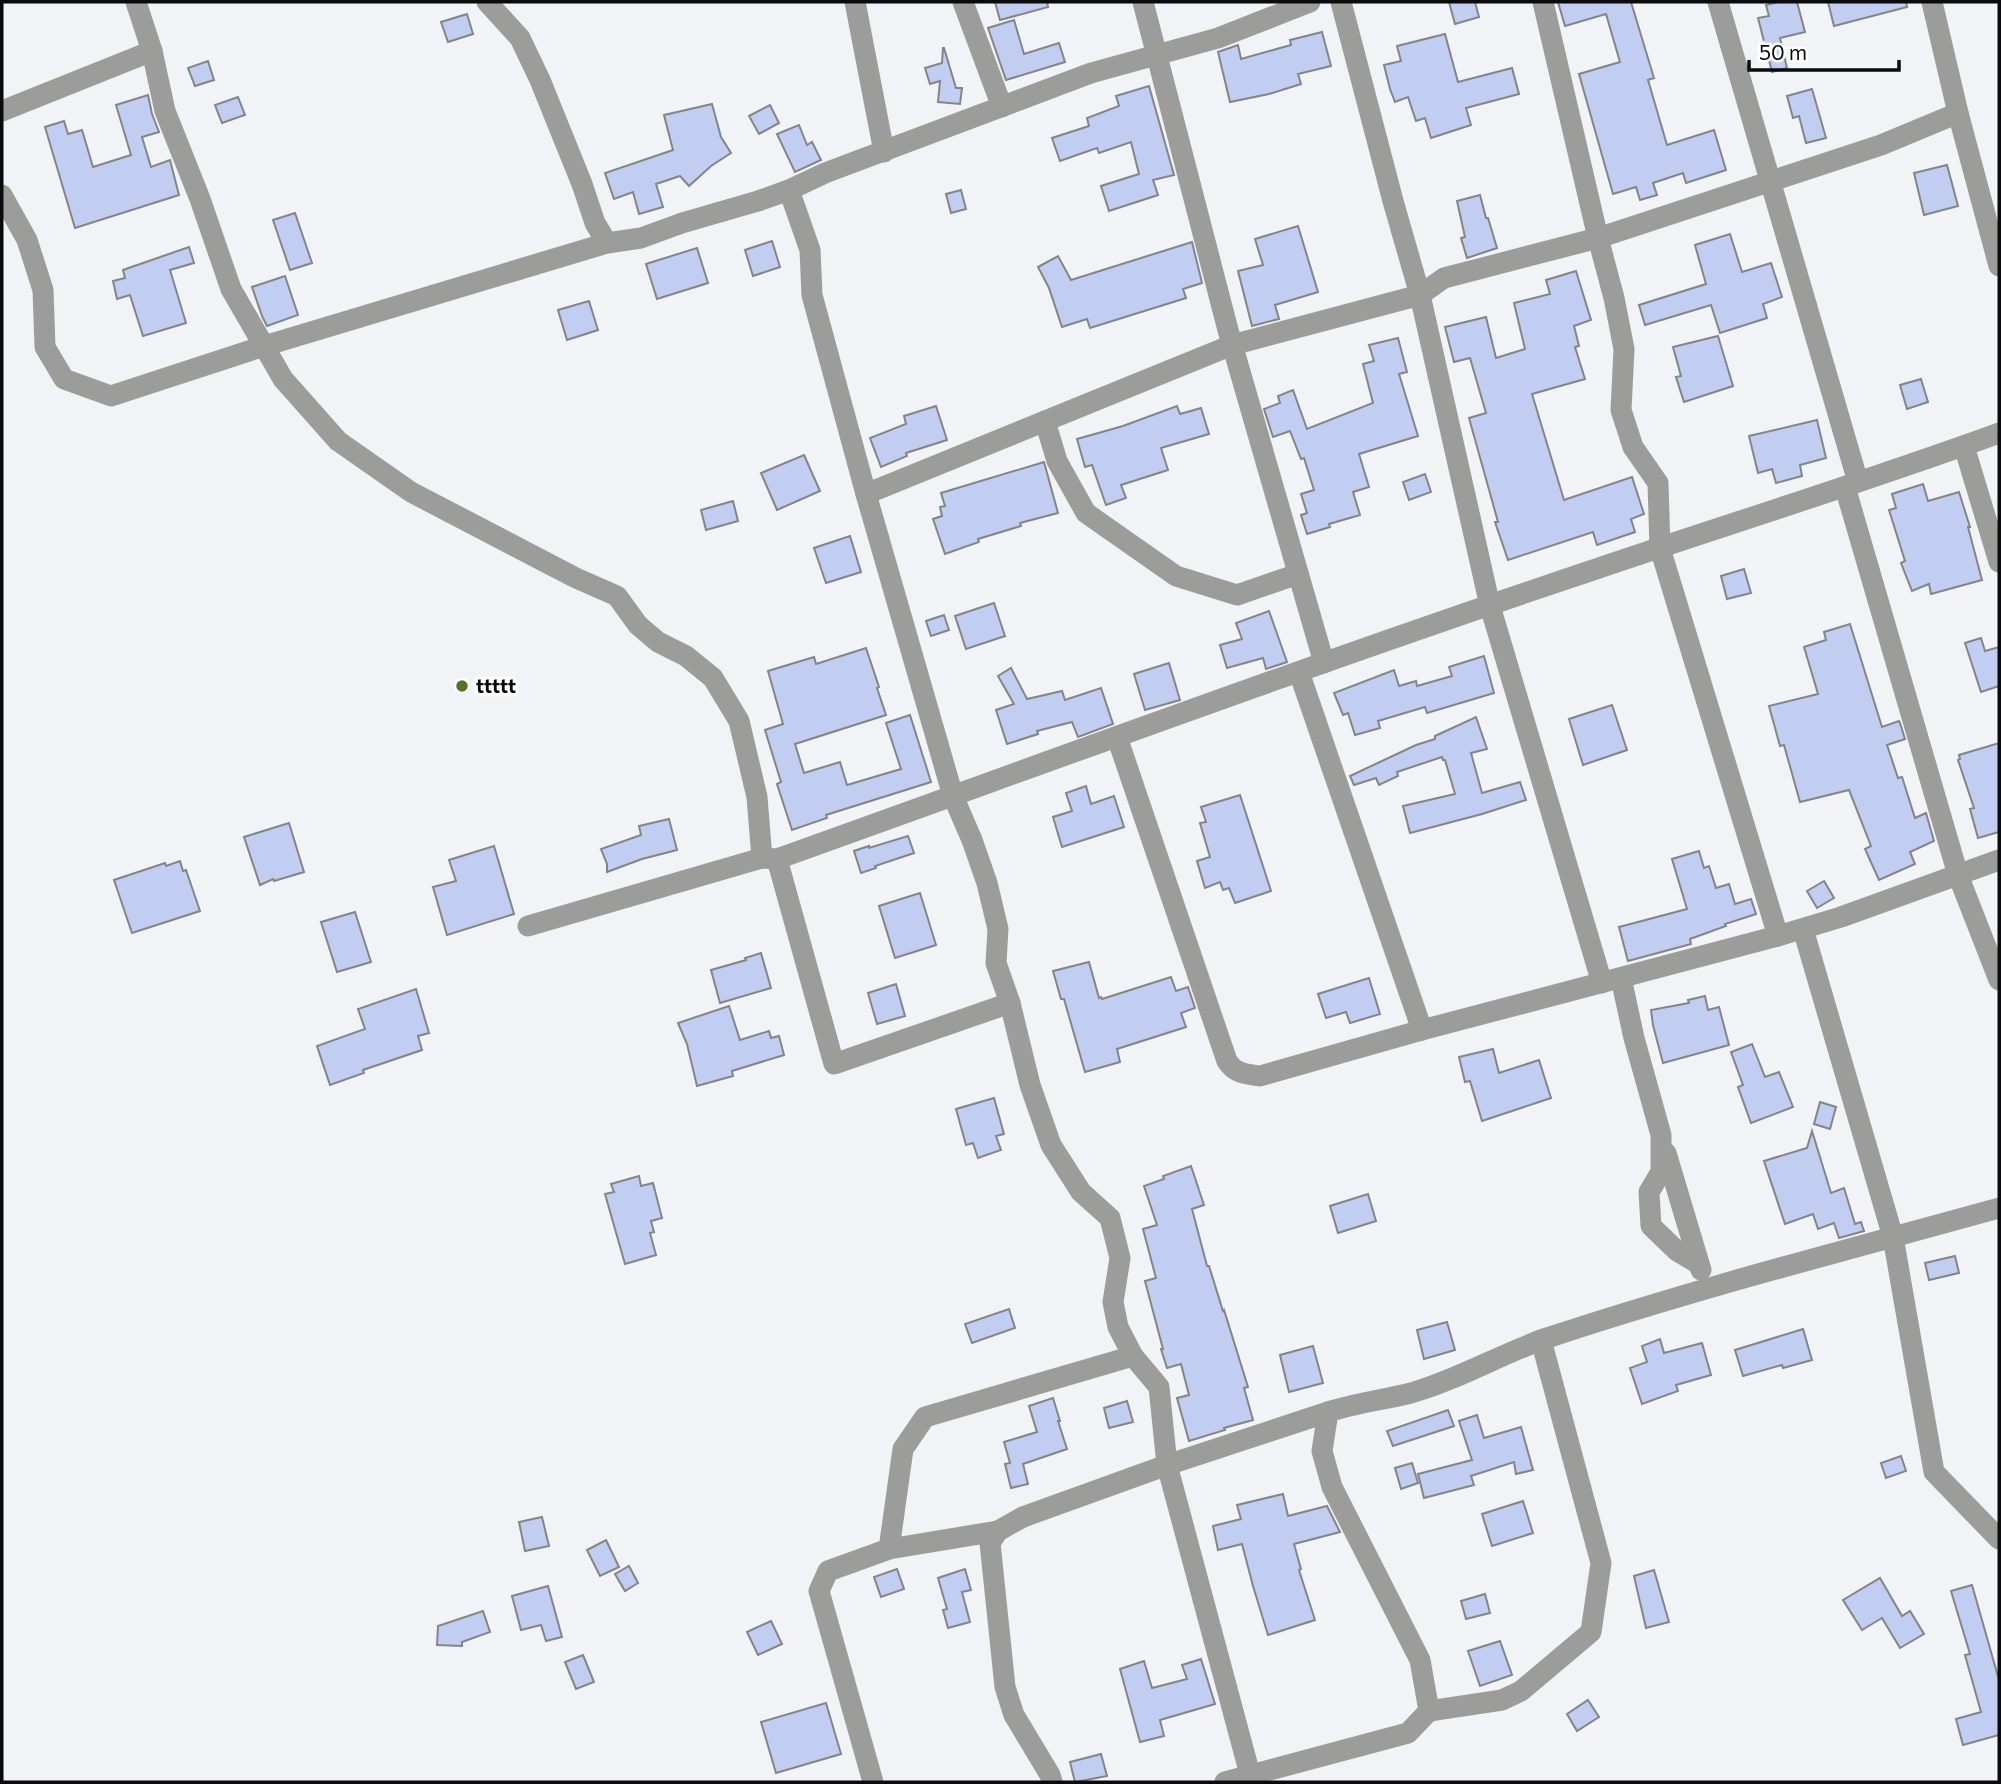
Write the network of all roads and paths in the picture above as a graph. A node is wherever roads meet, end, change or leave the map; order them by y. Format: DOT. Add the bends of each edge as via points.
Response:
graph roads {
  1 [pos="136,2"];
  2 [pos="487,2"];
  3 [pos="855,2"];
  4 [pos="964,2"];
  5 [pos="1143,2"];
  6 [pos="1310,2"];
  7 [pos="1341,2"];
  8 [pos="1543,2"];
  9 [pos="1718,2"];
  10 [pos="1932,2"];
  11 [pos="152,51"];
  12 [pos="1156,55"];
  13 [pos="1002,107"];
  14 [pos="2,111"];
  15 [pos="1958,113"];
  16 [pos="884,152"];
  17 [pos="1770,180"];
  18 [pos="789,190"];
  19 [pos="2,195"];
  20 [pos="1598,238"];
  21 [pos="607,243"];
  22 [pos="1999,266"];
  23 [pos="1420,295"];
  24 [pos="1232,345"];
  25 [pos="264,346"];
  26 [pos="1045,421"];
  27 [pos="1999,433"];
  28 [pos="1964,446"];
  29 [pos="1851,485"];
  30 [pos="866,494"];
  31 [pos="1660,548"];
  32 [pos="1999,562"];
  33 [pos="1298,574"];
  34 [pos="1490,606"];
  35 [pos="1324,663"];
  36 [pos="1299,672"];
  37 [pos="1117,737"];
  38 [pos="953,796"];
  39 [pos="770,858"];
  40 [pos="1999,860"];
  41 [pos="1958,875"];
  42 [pos="528,926"];
  43 [pos="1803,929"];
  44 [pos="1778,936"];
  45 [pos="1612,981"];
  46 [pos="1999,981"];
  47 [pos="1010,1003"];
  48 [pos="1422,1030"];
  49 [pos="1661,1135"];
  50 [pos="1999,1208"];
  51 [pos="1894,1237"];
  52 [pos="1699,1264"];
  53 [pos="1707,1288"];
  54 [pos="1541,1340"];
  55 [pos="1133,1356"];
  56 [pos="1328,1412"];
  57 [pos="1167,1465"];
  58 [pos="998,1531"];
  59 [pos="1999,1539"];
  60 [pos="889,1549"];
  61 [pos="1429,1711"];
  62 [pos="1251,1778"];
  63 [pos="873,1782"];
  64 [pos="1052,1782"];
  65 [pos="1224,1782"];
  1 -- 11 [label="street"];
  2 -- 21 [label="street" via="520,38"];
  3 -- 16 [label="street"];
  4 -- 13 [label="street"];
  5 -- 12 [label="street"];
  6 -- 12 [label="street" via="1218,38"];
  7 -- 23 [label="street"];
  8 -- 20 [label="street"];
  9 -- 17 [label="street"];
  10 -- 15 [label="street"];
  11 -- 14 [label="street"];
  11 -- 25 [label="street" via="165,111 232,289"];
  12 -- 13 [label="street" via="1091,73"];
  12 -- 24 [label="street"];
  13 -- 16 [label="street"];
  15 -- 17 [label="street" via="1881,145"];
  15 -- 22 [label="street"];
  16 -- 18 [label="street"];
  17 -- 20 [label="street"];
  17 -- 29 [label="street"];
  18 -- 21 [label="street" via="641,238"];
  18 -- 30 [label="street" via="810,250 812,295"];
  19 -- 25 [label="street" via="27,240 43,290 45,347 64,379 111,396"];
  20 -- 23 [label="street" via="1444,278"];
  20 -- 31 [label="street" via="1624,349 1620,410 1633,447 1658,483"];
  21 -- 25 [label="street"];
  23 -- 24 [label="street"];
  23 -- 34 [label="street"];
  24 -- 26 [label="street"];
  24 -- 33 [label="street"];
  25 -- 39 [label="street" via="283,379 338,441 411,492 617,596 638,625 713,678 739,721"];
  26 -- 30 [label="street"];
  26 -- 33 [label="street" via="1058,461 1086,513 1176,576 1237,595"];
  27 -- 28 [label="street"];
  28 -- 29 [label="street"];
  28 -- 32 [label="street"];
  29 -- 31 [label="street"];
  29 -- 41 [label="street"];
  30 -- 38 [label="street"];
  31 -- 34 [label="street"];
  31 -- 44 [label="street"];
  33 -- 35 [label="street"];
  34 -- 35 [label="street"];
  34 -- 45 [label="street"];
  35 -- 36 [label="street"];
  36 -- 37 [label="street"];
  36 -- 48 [label="street"];
  37 -- 38 [label="street"];
  37 -- 48 [label="street" via="1232,1068 1261,1076"];
  38 -- 39 [label="street"];
  38 -- 47 [label="street" via="987,883 998,929 996,963"];
  39 -- 42 [label="street"];
  39 -- 47 [label="street" via="834,1064"];
  40 -- 41 [label="street"];
  41 -- 43 [label="street"];
  41 -- 46 [label="street"];
  43 -- 44 [label="street"];
  43 -- 51 [label="street"];
  44 -- 45 [label="street"];
  45 -- 48 [label="street"];
  45 -- 49 [label="street" via="1634,1038"];
  47 -- 55 [label="street" via="1030,1085 1051,1145 1081,1192 1110,1219 1120,1258 1113,1303 1118,1327"];
  49 -- 52 [label="street"];
  49 -- 52 [label="street" via="1661,1172 1649,1192 1651,1226"];
  50 -- 51 [label="street"];
  51 -- 53 [label="street"];
  51 -- 59 [label="street" via="1934,1472"];
  52 -- 53 [label="street"];
  53 -- 54 [label="street"];
  54 -- 56 [label="street" via="1461,1376"];
  54 -- 61 [label="street" via="1601,1563 1591,1632 1521,1691 1502,1700"];
  55 -- 57 [label="street" via="1159,1387"];
  55 -- 60 [label="street" via="925,1417 903,1448"];
  56 -- 57 [label="street"];
  56 -- 61 [label="street" via="1322,1451 1332,1487 1420,1660"];
  57 -- 58 [label="street" via="1023,1517"];
  57 -- 62 [label="street"];
  58 -- 60 [label="street"];
  58 -- 64 [label="street" via="990,1544 1004,1687 1014,1715"];
  60 -- 63 [label="street" via="828,1570 819,1591"];
  61 -- 62 [label="street" via="1408,1732"];
  62 -- 65 [label="street"];
}
